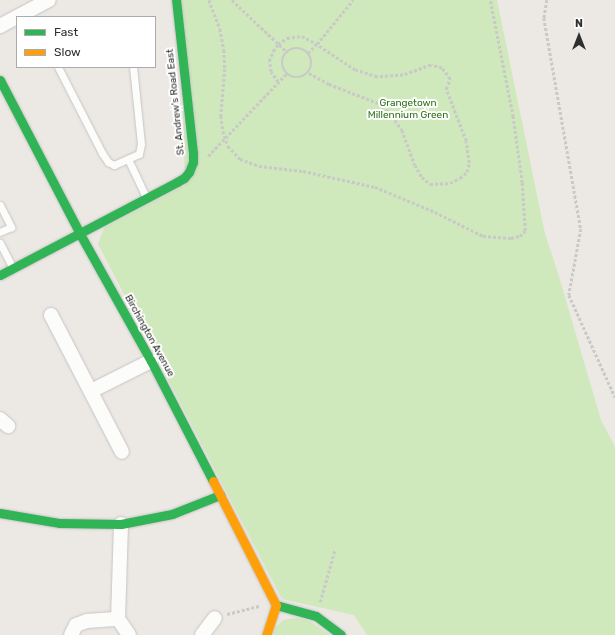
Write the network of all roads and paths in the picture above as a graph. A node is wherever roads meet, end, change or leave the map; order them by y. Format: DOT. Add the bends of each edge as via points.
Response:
graph roads {
  1 [pos="49,0"];
  2 [pos="176,0"];
  3 [pos="209,0"];
  4 [pos="232,0"];
  5 [pos="353,0"];
  6 [pos="490,0"];
  7 [pos="547,0"];
  8 [pos="19,16"];
  9 [pos="16,18"];
  10 [pos="0,26"];
  11 [pos="278,44"];
  12 [pos="317,44"];
  13 [pos="287,52"];
  14 [pos="309,53"];
  15 [pos="59,68"];
  16 [pos="132,68"];
  17 [pos="309,73"];
  18 [pos="286,74"];
  19 [pos="0,80"];
  20 [pos="278,82"];
  21 [pos="225,139"];
  22 [pos="128,159"];
  23 [pos="193,160"];
  24 [pos="147,198"];
  25 [pos="0,205"];
  26 [pos="0,232"];
  27 [pos="80,234"];
  28 [pos="0,244"];
  29 [pos="13,268"];
  30 [pos="0,275"];
  31 [pos="50,315"];
  32 [pos="151,361"];
  33 [pos="90,391"];
  34 [pos="615,397"];
  35 [pos="122,452"];
  36 [pos="220,495"];
  37 [pos="0,513"];
  38 [pos="121,524"];
  39 [pos="335,549"];
  40 [pos="275,604"];
  41 [pos="316,616"];
  42 [pos="118,618"];
  43 [pos="215,618"];
  44 [pos="71,635"];
  45 [pos="129,635"];
  46 [pos="202,635"];
  47 [pos="266,635"];
  48 [pos="342,635"];
  1 -- 8 [label="street"];
  2 -- 23 [label="street, St. Andrew's Road East"];
  3 -- 21 [label="path" via="220,29 224,50 221,116"];
  4 -- 11 [label="path"];
  5 -- 12 [label="path"];
  6 -- 21 [label="path" via="513,117 522,184 525,230 520,236 483,236 435,212 375,187 303,171 259,166 240,159"];
  7 -- 34 [label="path" via="544,18 581,229 569,296"];
  9 -- 10 [label="street"];
  11 -- 12 [label="path" via="287,38 297,36"];
  11 -- 13 [label="path"];
  11 -- 20 [label="path" via="269,61 271,72"];
  12 -- 14 [label="path"];
  12 -- 17 [label="path" via="355,70 377,77 403,75 431,65 442,68 450,79 446,89 466,141 469,163 467,172 450,183 430,184 415,165 402,130 389,112 378,103 329,84"];
  13 -- 14 [label="path" via="298,48"];
  13 -- 18 [label="path" via="282,63"];
  14 -- 17 [label="path" via="312,64"];
  15 -- 22 [label="lane" via="108,162 114,165"];
  16 -- 22 [label="lane" via="141,144 139,154"];
  17 -- 18 [label="path" via="296,79"];
  18 -- 20 [label="path"];
  19 -- 27 [label="street, Birchington Avenue"];
  20 -- 21 [label="path"];
  21 -- 23 [label="path" via="211,154"];
  22 -- 24 [label="lane"];
  23 -- 24 [label="street, St. Andrew's Road East" via="184,178"];
  24 -- 27 [label="street, St. Andrew's Road East"];
  25 -- 26 [label="lane" via="11,227"];
  27 -- 29 [label="street, St. Andrew's Road East"];
  27 -- 32 [label="street, Birchington Avenue"];
  28 -- 29 [label="lane"];
  29 -- 30 [label="street, St. Andrew's Road East"];
  31 -- 33 [label="street"];
  32 -- 33 [label="street"];
  32 -- 36 [label="street, Birchington Avenue"];
  33 -- 35 [label="street"];
  36 -- 38 [label="street" via="172,514"];
  36 -- 40 [label="street, Birchington Avenue"];
  37 -- 38 [label="street" via="60,523"];
  38 -- 42 [label="street"];
  39 -- 41 [label="path"];
  40 -- 41 [label="street"];
  40 -- 43 [label="path"];
  40 -- 47 [label="street"];
  41 -- 48 [label="street"];
  42 -- 44 [label="street" via="87,621 76,626"];
  42 -- 45 [label="street"];
  43 -- 46 [label="street"];
}
